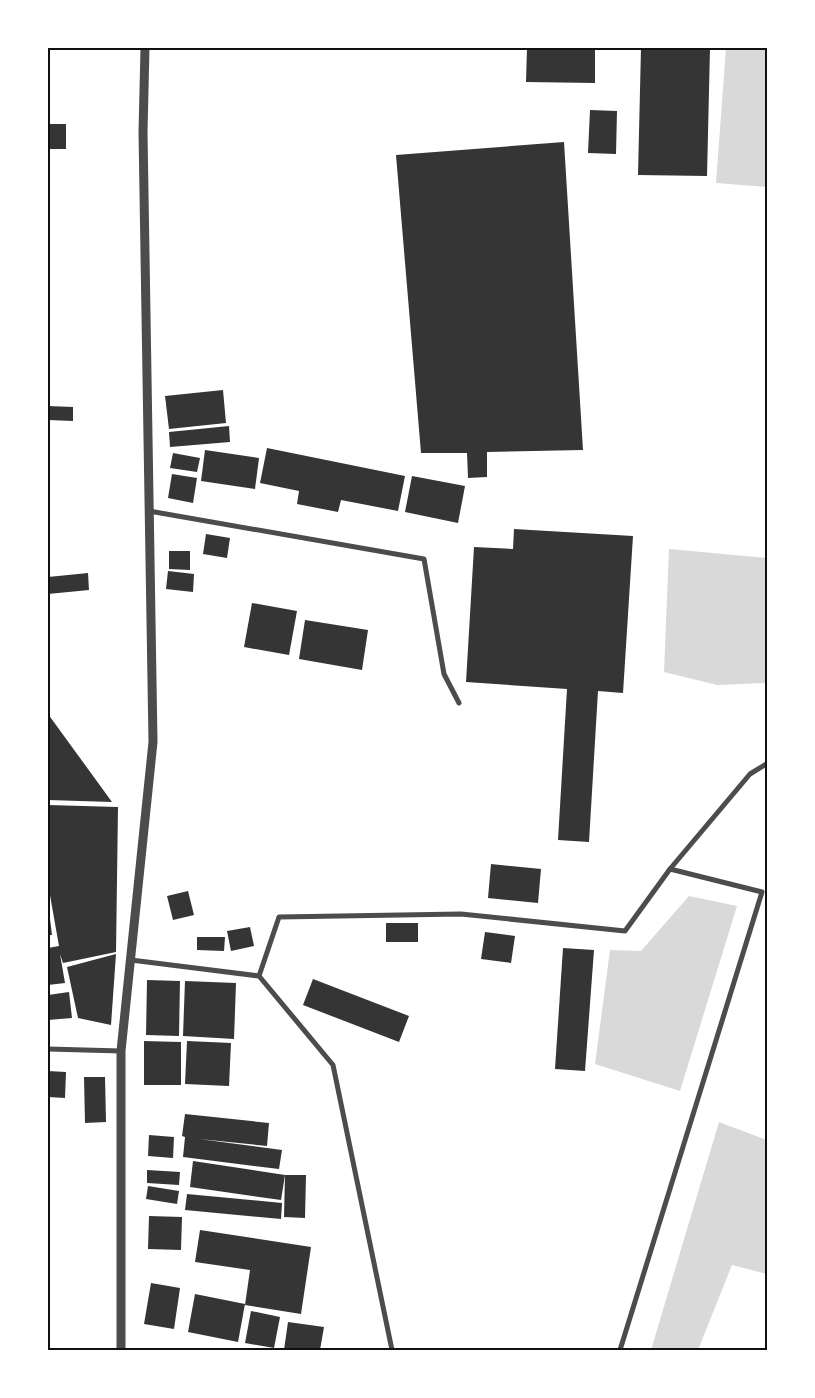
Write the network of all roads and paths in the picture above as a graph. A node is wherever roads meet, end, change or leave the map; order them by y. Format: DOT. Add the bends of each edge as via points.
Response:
graph roads {
  1 [pos="145,48"];
  2 [pos="149,511"];
  3 [pos="459,703"];
  4 [pos="768,763"];
  5 [pos="670,869"];
  6 [pos="130,960"];
  7 [pos="259,976"];
  8 [pos="48,1049"];
  9 [pos="121,1051"];
  10 [pos="120,1350"];
  11 [pos="392,1350"];
  12 [pos="620,1350"];
  1 -- 2 [label="street" via="143,132"];
  2 -- 3 [label="street" via="424,559 444,674"];
  2 -- 6 [label="street" via="153,742"];
  4 -- 5 [label="street" via="750,774"];
  5 -- 7 [label="street" via="625,931 460,914 280,917"];
  5 -- 12 [label="street" via="762,892"];
  6 -- 7 [label="street"];
  6 -- 9 [label="street"];
  7 -- 11 [label="street" via="333,1065"];
  8 -- 9 [label="street"];
  9 -- 10 [label="street"];
}
